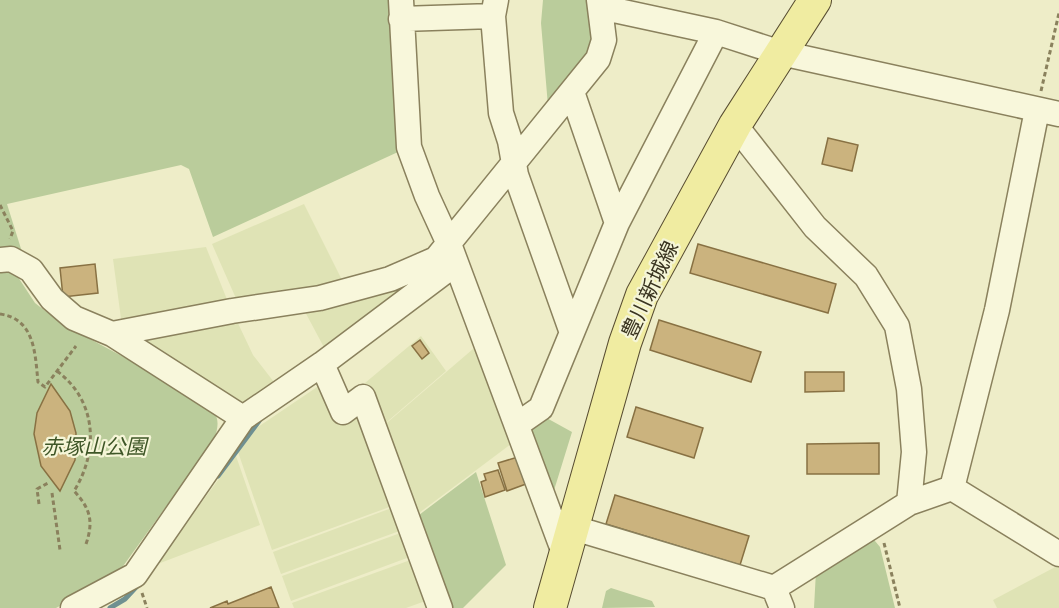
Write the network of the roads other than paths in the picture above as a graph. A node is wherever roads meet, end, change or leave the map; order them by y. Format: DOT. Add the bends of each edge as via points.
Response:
graph roads {
  1 [pos="815,0"];
  2 [pos="599,4"];
  3 [pos="494,8"];
  4 [pos="401,9"];
  5 [pos="716,32"];
  6 [pos="781,53"];
  7 [pos="572,92"];
  8 [pos="1048,112"];
  9 [pos="735,125"];
  10 [pos="514,160"];
  11 [pos="617,223"];
  12 [pos="2,253"];
  13 [pos="452,254"];
  14 [pos="571,330"];
  15 [pos="112,334"];
  16 [pos="322,364"];
  17 [pos="243,417"];
  18 [pos="518,424"];
  19 [pos="952,488"];
  20 [pos="909,503"];
  21 [pos="574,528"];
  22 [pos="1059,554"];
  23 [pos="566,558"];
  24 [pos="778,598"];
  25 [pos="73,608"];
  26 [pos="441,608"];
  27 [pos="550,608"];
  1 -- 6 [label="main road, 豊川新城線"];
  2 -- 5 [label="street"];
  2 -- 7 [label="street" via="604,39 598,59"];
  3 -- 4 [label="street"];
  3 -- 10 [label="street" via="501,113"];
  4 -- 13 [label="street" via="409,147"];
  5 -- 6 [label="street"];
  5 -- 11 [label="street"];
  6 -- 8 [label="street"];
  6 -- 9 [label="main road, 豊川新城線"];
  7 -- 10 [label="street"];
  7 -- 11 [label="street"];
  8 -- 19 [label="street"];
  9 -- 20 [label="street" via="815,227 866,276 897,326 909,389 914,453"];
  9 -- 21 [label="main road, 豊川新城線" via="642,295"];
  10 -- 13 [label="street"];
  10 -- 14 [label="street"];
  11 -- 14 [label="street"];
  12 -- 15 [label="street" via="31,270 52,299 74,318"];
  13 -- 15 [label="street" via="390,279 320,298"];
  13 -- 16 [label="street"];
  13 -- 18 [label="street"];
  14 -- 18 [label="street" via="541,408"];
  15 -- 17 [label="street"];
  16 -- 17 [label="street"];
  16 -- 26 [label="street" via="343,412 363,397"];
  17 -- 25 [label="street" via="135,574"];
  18 -- 23 [label="street"];
  19 -- 20 [label="street"];
  19 -- 22 [label="street"];
  20 -- 24 [label="street" via="878,521"];
  21 -- 23 [label="main road, 豊川新城線"];
  21 -- 24 [label="street"];
  23 -- 27 [label="main road, 豊川新城線"];
}
